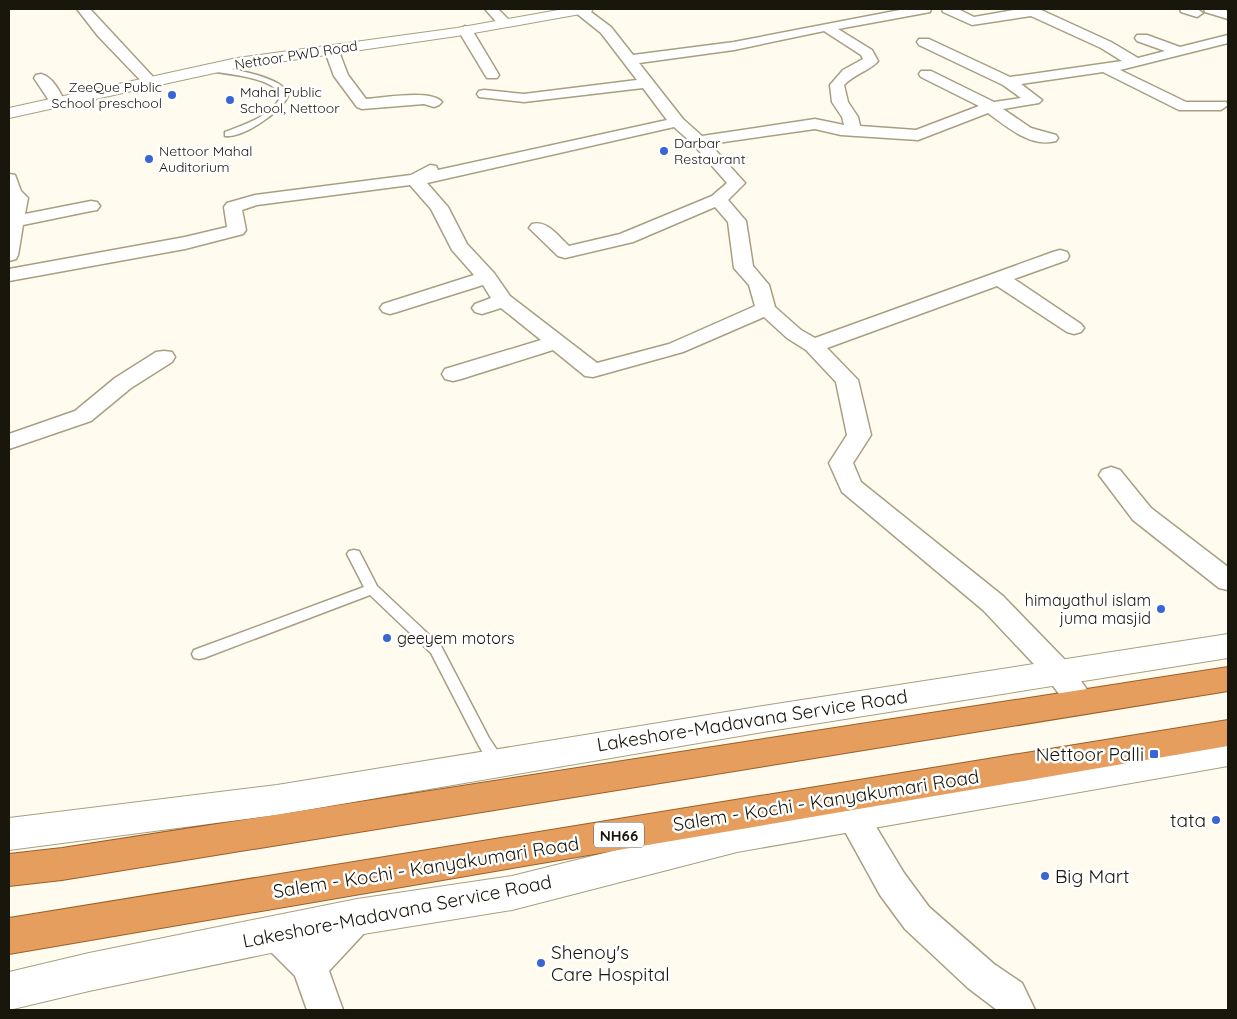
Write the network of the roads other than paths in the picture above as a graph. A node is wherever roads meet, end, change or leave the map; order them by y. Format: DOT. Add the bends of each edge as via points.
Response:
graph roads {
  1 [pos="83,9"];
  2 [pos="490,9"];
  3 [pos="583,9"];
  4 [pos="920,9"];
  5 [pos="948,9"];
  6 [pos="1210,9"];
  7 [pos="1030,10"];
  8 [pos="1228,15"];
  9 [pos="936,20"];
  10 [pos="504,22"];
  11 [pos="826,26"];
  12 [pos="466,30"];
  13 [pos="1142,38"];
  14 [pos="1228,39"];
  15 [pos="924,42"];
  16 [pos="1211,44"];
  17 [pos="1106,46"];
  18 [pos="331,49"];
  19 [pos="1090,49"];
  20 [pos="1228,50"];
  21 [pos="1177,52"];
  22 [pos="630,60"];
  23 [pos="1136,63"];
  24 [pos="1104,67"];
  25 [pos="212,69"];
  26 [pos="926,74"];
  27 [pos="492,75"];
  28 [pos="41,78"];
  29 [pos="150,82"];
  30 [pos="1008,82"];
  31 [pos="647,83"];
  32 [pos="484,94"];
  33 [pos="57,102"];
  34 [pos="434,102"];
  35 [pos="1221,105"];
  36 [pos="991,107"];
  37 [pos="9,113"];
  38 [pos="677,122"];
  39 [pos="853,131"];
  40 [pos="228,134"];
  41 [pos="886,134"];
  42 [pos="1050,138"];
  43 [pos="699,141"];
  44 [pos="900,147"];
  45 [pos="444,161"];
  46 [pos="9,179"];
  47 [pos="415,180"];
  48 [pos="718,200"];
  49 [pos="91,206"];
  50 [pos="16,221"];
  51 [pos="538,228"];
  52 [pos="9,255"];
  53 [pos="1060,256"];
  54 [pos="9,275"];
  55 [pos="487,277"];
  56 [pos="1000,278"];
  57 [pos="503,300"];
  58 [pos="390,308"];
  59 [pos="482,308"];
  60 [pos="766,308"];
  61 [pos="1074,328"];
  62 [pos="556,342"];
  63 [pos="813,346"];
  64 [pos="164,357"];
  65 [pos="453,374"];
  66 [pos="9,442"];
  67 [pos="1111,475"];
  68 [pos="354,554"];
  69 [pos="1228,581"];
  70 [pos="372,589"];
  71 [pos="1228,646"];
  72 [pos="198,654"];
  73 [pos="1058,671"];
  74 [pos="1228,679"];
  75 [pos="1081,702"];
  76 [pos="1228,733"];
  77 [pos="1228,752"];
  78 [pos="497,762"];
  79 [pos="853,817"];
  80 [pos="9,834"];
  81 [pos="9,870"];
  82 [pos="357,918"];
  83 [pos="276,933"];
  84 [pos="9,936"];
  85 [pos="309,966"];
  86 [pos="9,991"];
  87 [pos="326,1010"];
  88 [pos="1017,1010"];
  1 -- 29 [label="street"];
  2 -- 10 [label="street"];
  3 -- 10 [label="street, Nettoor PWD Road"];
  3 -- 22 [label="street" via="606,30"];
  4 -- 9 [label="street"];
  4 -- 11 [label="street"];
  5 -- 7 [label="street" via="972,21"];
  6 -- 8 [label="street"];
  7 -- 17 [label="street"];
  10 -- 12 [label="street, Nettoor PWD Road"];
  11 -- 22 [label="street" via="734,46"];
  11 -- 39 [label="street" via="867,53 871,60 841,78 837,85 840,102 850,117"];
  12 -- 18 [label="street, Nettoor PWD Road"];
  12 -- 27 [label="street"];
  13 -- 21 [label="street"];
  14 -- 16 [label="street"];
  15 -- 30 [label="street"];
  16 -- 20 [label="street"];
  16 -- 21 [label="street"];
  17 -- 19 [label="street"];
  17 -- 23 [label="street"];
  18 -- 25 [label="street, Nettoor PWD Road"];
  18 -- 34 [label="street" via="341,76 362,104 426,98"];
  21 -- 23 [label="street"];
  22 -- 31 [label="street"];
  23 -- 24 [label="street"];
  24 -- 30 [label="street" via="1051,78"];
  24 -- 35 [label="street" via="1184,107"];
  25 -- 29 [label="street, Nettoor PWD Road"];
  25 -- 40 [label="lane" via="273,84 283,91 285,97 273,111"];
  26 -- 36 [label="street"];
  28 -- 33 [label="street"];
  29 -- 33 [label="street, Nettoor PWD Road"];
  30 -- 36 [label="street" via="1034,100"];
  31 -- 32 [label="street" via="524,98"];
  31 -- 38 [label="street"];
  33 -- 37 [label="street, Nettoor PWD Road"];
  36 -- 41 [label="street" via="918,135"];
  36 -- 42 [label="street" via="1029,134"];
  38 -- 43 [label="street"];
  38 -- 47 [label="street"];
  39 -- 41 [label="street"];
  39 -- 43 [label="street" via="815,124"];
  41 -- 44 [label="street"];
  43 -- 48 [label="street" via="736,183"];
  45 -- 47 [label="street"];
  46 -- 50 [label="street" via="19,198"];
  47 -- 54 [label="street" via="255,200 233,207 237,230 185,243"];
  47 -- 55 [label="street" via="439,207 459,246"];
  48 -- 51 [label="street" via="626,238 565,252"];
  48 -- 60 [label="street" via="737,220 744,268 758,285"];
  49 -- 50 [label="street"];
  50 -- 52 [label="street"];
  53 -- 56 [label="street"];
  55 -- 57 [label="street"];
  55 -- 58 [label="street"];
  56 -- 61 [label="street"];
  56 -- 63 [label="street"];
  57 -- 59 [label="street"];
  57 -- 62 [label="street"];
  60 -- 62 [label="street" via="676,348 593,371"];
  60 -- 63 [label="street" via="794,334"];
  62 -- 65 [label="street"];
  63 -- 73 [label="street" via="847,380 859,435 841,463 851,486 994,603"];
  64 -- 66 [label="street" via="123,383 83,416"];
  67 -- 69 [label="street" via="1142,514"];
  68 -- 70 [label="lane"];
  70 -- 72 [label="lane"];
  70 -- 78 [label="lane" via="436,650"];
  71 -- 73 [label="street, Lakeshore-Madavana Service Road"];
  73 -- 75 [label="street"];
  73 -- 78 [label="street, Lakeshore-Madavana Service Road"];
  74 -- 75 [label="highway"];
  75 -- 81 [label="highway"];
  76 -- 84 [label="highway, Salem - Kochi - Kanyakumari Road / NH66"];
  77 -- 79 [label="street, Lakeshore-Madavana Service Road"];
  78 -- 80 [label="street, Lakeshore-Madavana Service Road" via="277,800"];
  79 -- 82 [label="street, Lakeshore-Madavana Service Road" via="737,836 512,894"];
  79 -- 88 [label="street" via="892,884 917,918 981,976 1009,996"];
  82 -- 83 [label="street, Lakeshore-Madavana Service Road"];
  82 -- 85 [label="street"];
  83 -- 85 [label="street"];
  83 -- 86 [label="street, Lakeshore-Madavana Service Road"];
  85 -- 87 [label="street"];
}
